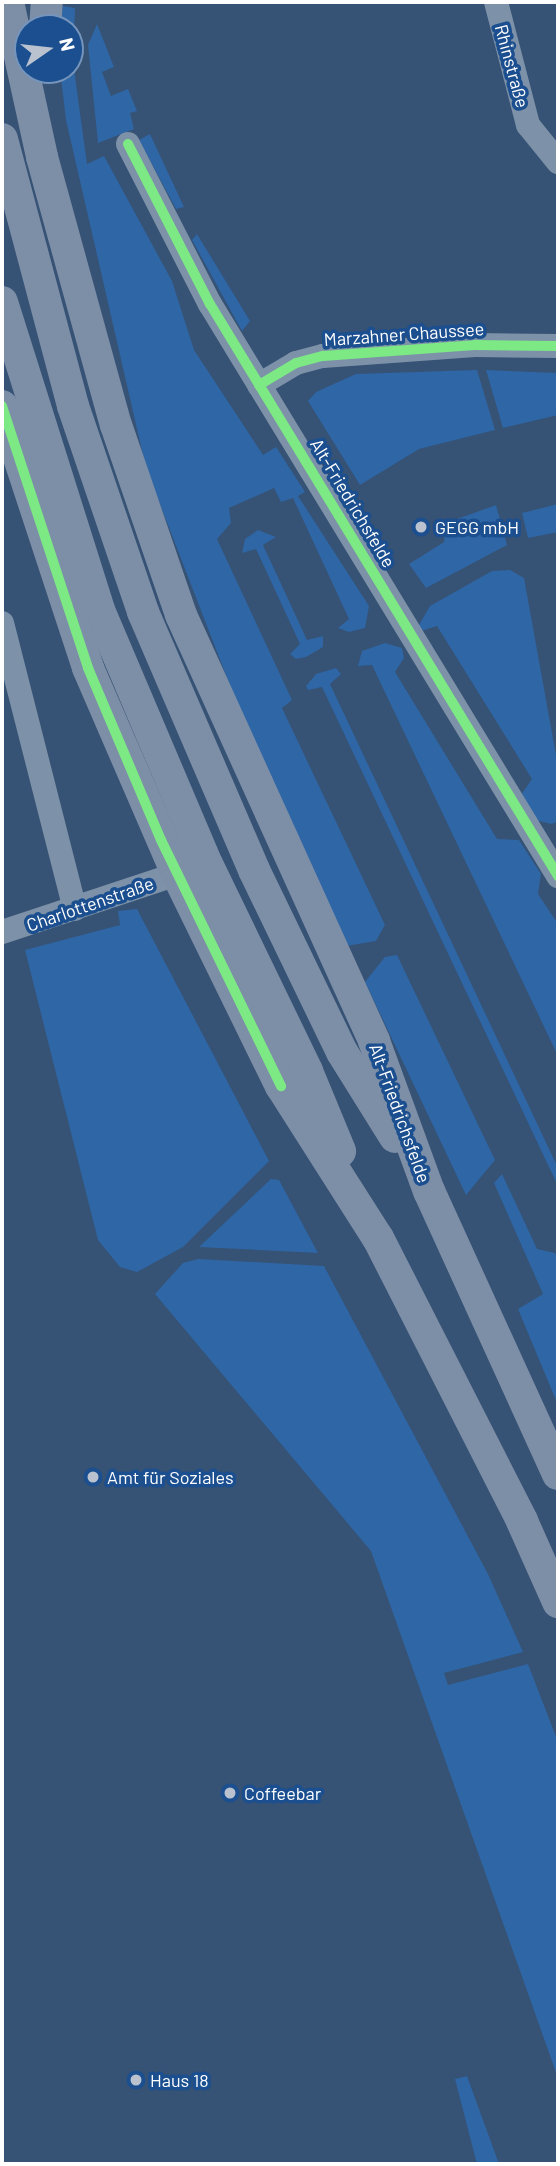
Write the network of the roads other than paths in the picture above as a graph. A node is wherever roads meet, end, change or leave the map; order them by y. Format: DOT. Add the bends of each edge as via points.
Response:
graph roads {
  1 [pos="8,2"];
  2 [pos="496,2"];
  3 [pos="44,84"];
  4 [pos="2,139"];
  5 [pos="128,144"];
  6 [pos="41,157"];
  7 [pos="558,162"];
  8 [pos="2,302"];
  9 [pos="558,346"];
  10 [pos="259,385"];
  11 [pos="2,406"];
  12 [pos="2,623"];
  13 [pos="177,874"];
  14 [pos="558,876"];
  15 [pos="75,909"];
  16 [pos="2,932"];
  17 [pos="429,1191"];
  18 [pos="371,1226"];
  19 [pos="558,1474"];
  20 [pos="558,1602"];
  1 -- 6 [label="main road, Alt-Friedrichsfelde"];
  2 -- 7 [label="street, Rhinstraße" via="528,125"];
  3 -- 6 [label="main road"];
  4 -- 17 [label="main road, Alt-Friedrichsfelde" via="73,406 143,612 197,745 342,1052"];
  5 -- 10 [label="street, Alt-Friedrichsfelde" via="210,304"];
  6 -- 17 [label="main road, Alt-Friedrichsfelde" via="116,425 181,615 374,1041"];
  8 -- 18 [label="main road" via="99,610 208,864 307,1071"];
  9 -- 10 [label="street, Marzahner Chaussee" via="475,345 323,356 296,363"];
  10 -- 14 [label="street, Alt-Friedrichsfelde"];
  11 -- 13 [label="main road" via="88,668"];
  12 -- 15 [label="street"];
  13 -- 15 [label="street, Charlottenstraße"];
  13 -- 18 [label="main road" via="281,1086"];
  15 -- 16 [label="street, Charlottenstraße"];
  17 -- 19 [label="main road"];
  18 -- 20 [label="main road" via="522,1521"];
}
